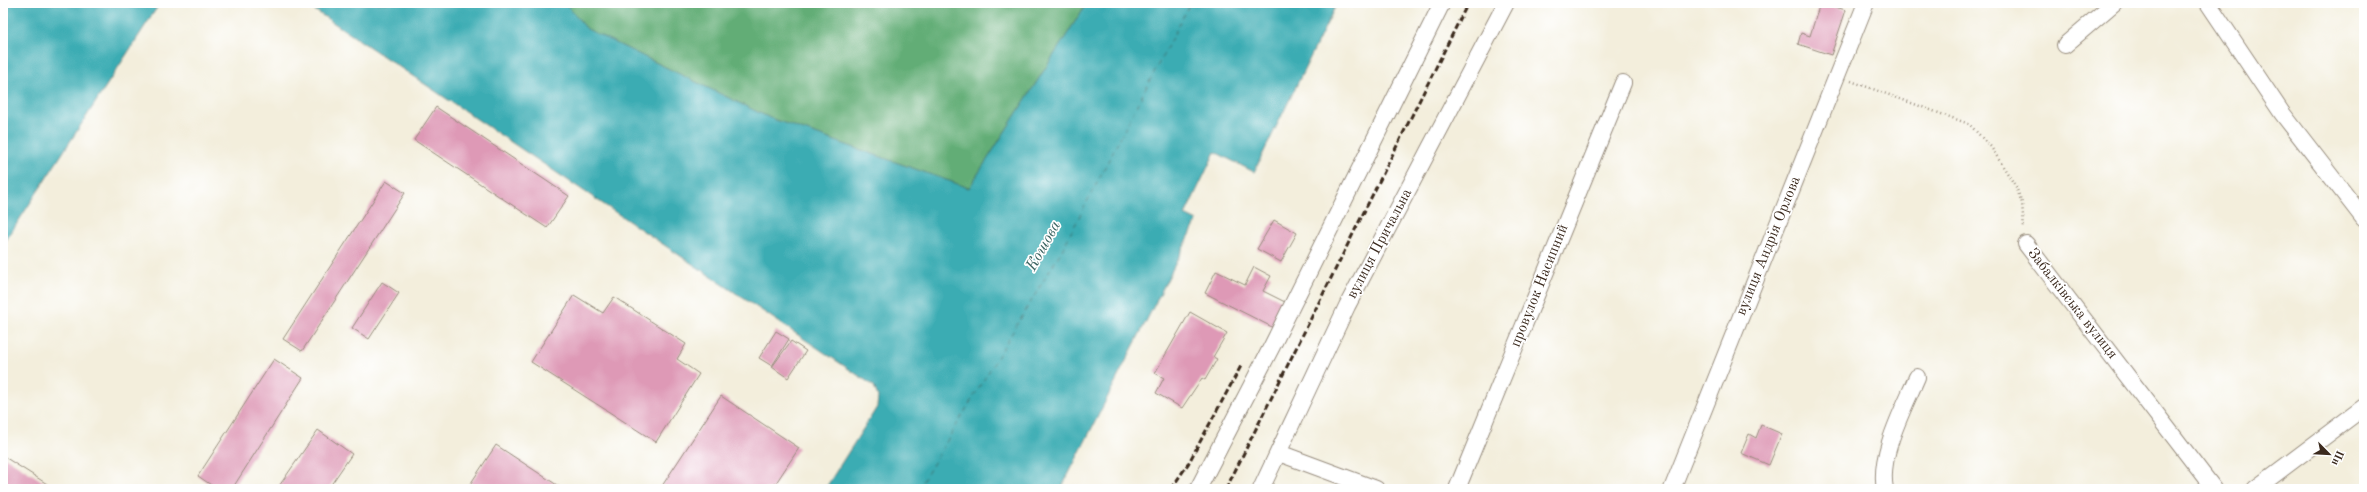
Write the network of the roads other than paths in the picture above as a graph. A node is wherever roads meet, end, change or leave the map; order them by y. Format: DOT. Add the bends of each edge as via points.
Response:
graph roads {
  1 [pos="1442,3"];
  2 [pos="1506,3"];
  3 [pos="1866,3"];
  4 [pos="2114,3"];
  5 [pos="2208,3"];
  6 [pos="2066,45"];
  7 [pos="1623,83"];
  8 [pos="2364,219"];
  9 [pos="2026,244"];
  10 [pos="1917,377"];
  11 [pos="2364,406"];
  12 [pos="1279,454"];
  13 [pos="1198,489"];
  14 [pos="1261,489"];
  15 [pos="1376,489"];
  16 [pos="1457,489"];
  17 [pos="1672,489"];
  18 [pos="1885,489"];
  19 [pos="2214,489"];
  20 [pos="2255,489"];
  1 -- 13 [label="street" via="1276,339"];
  2 -- 12 [label="street, вулиця Причальна" via="1347,306"];
  3 -- 17 [label="street, вулиця Андрія Орлова"];
  4 -- 6 [label="street"];
  5 -- 8 [label="street" via="2282,113"];
  7 -- 16 [label="street, провулок Насипний"];
  9 -- 19 [label="street, Забалківська вулиця"];
  10 -- 18 [label="street" via="1889,449"];
  11 -- 20 [label="street"];
  12 -- 14 [label="street, вулиця Причальна"];
  12 -- 15 [label="street"];
}
